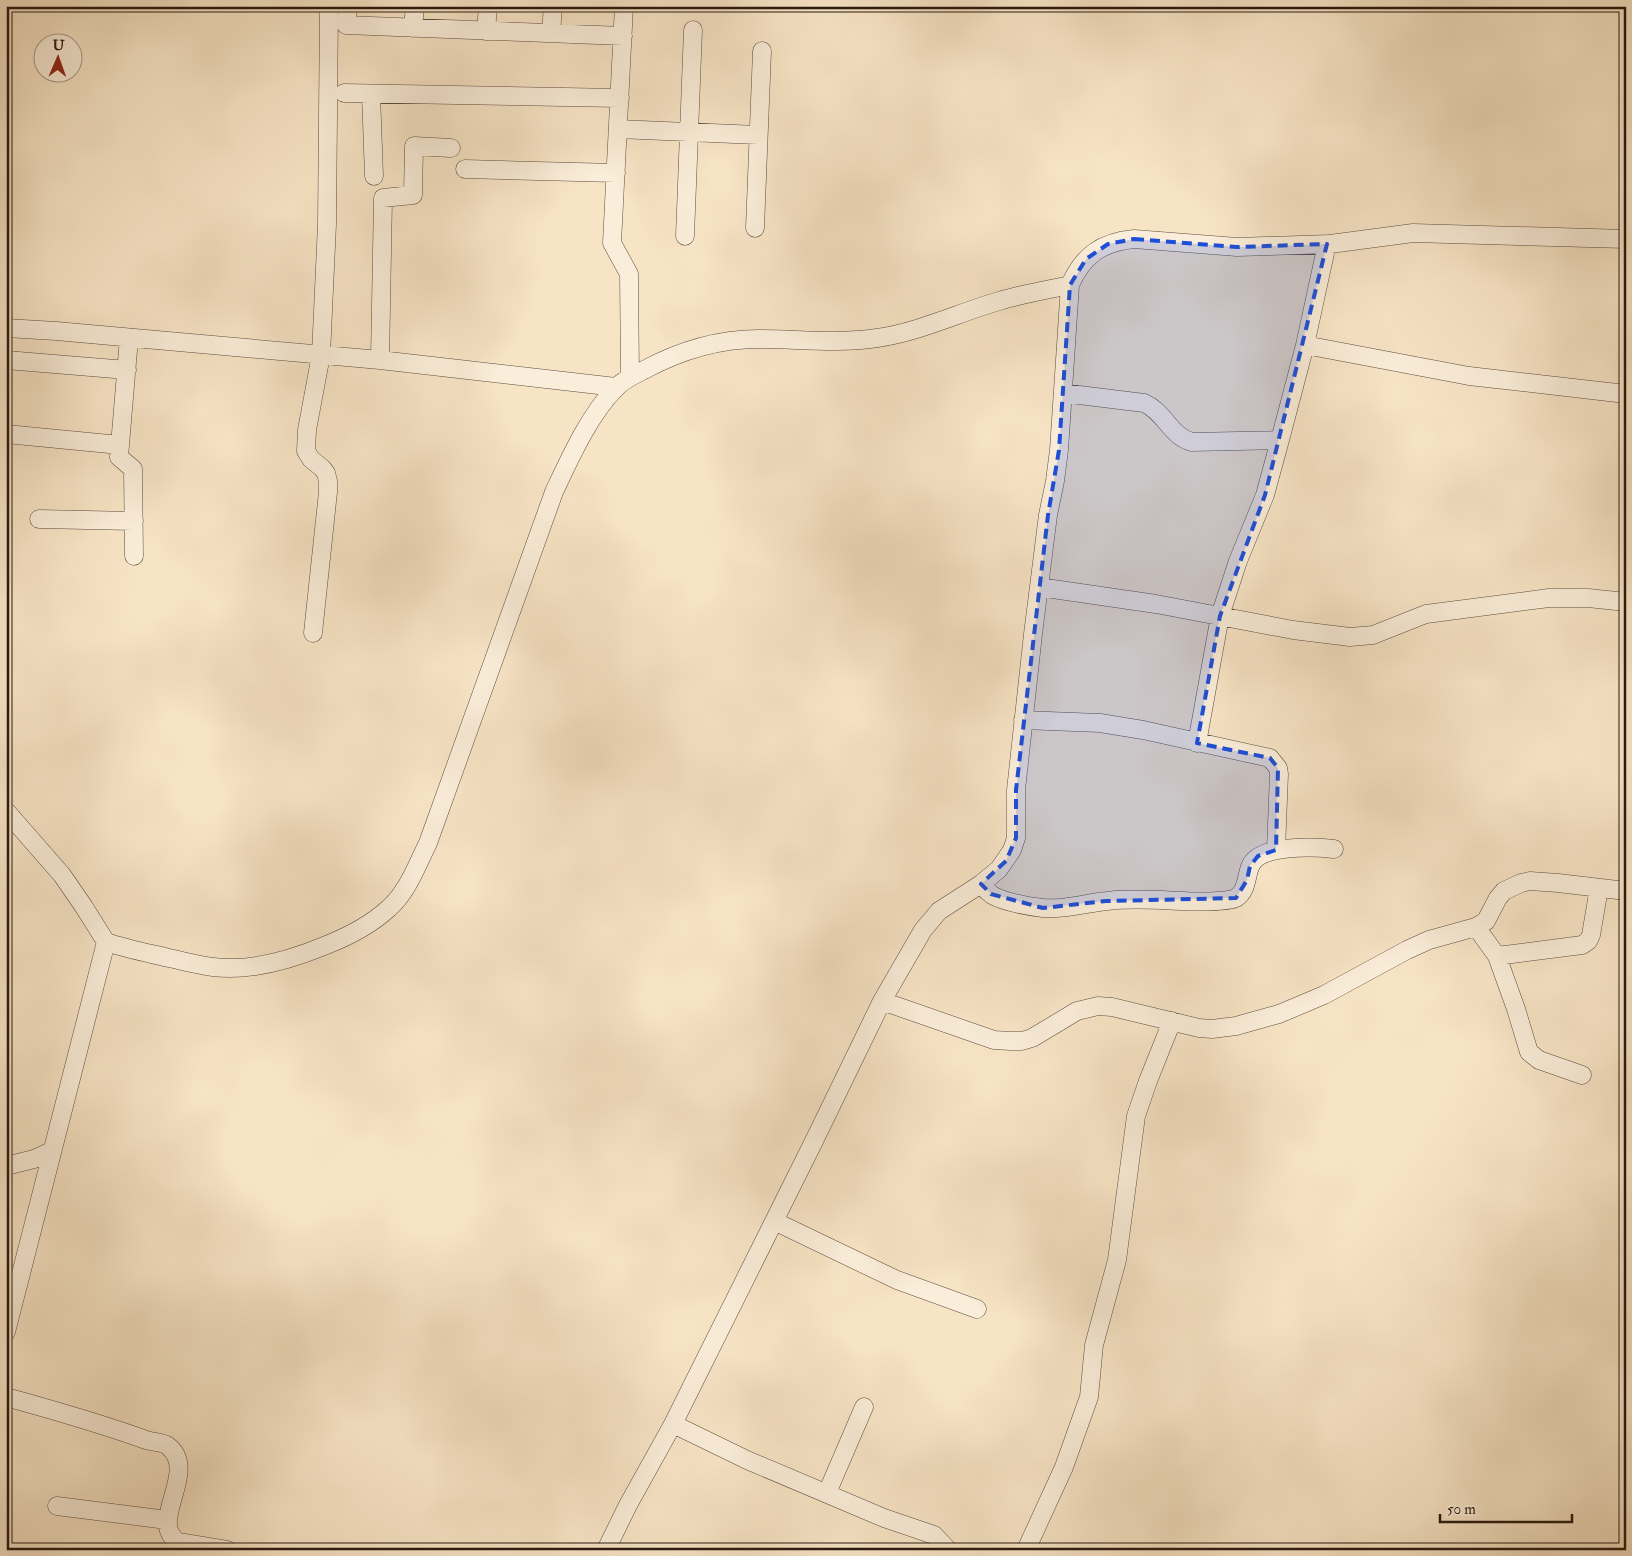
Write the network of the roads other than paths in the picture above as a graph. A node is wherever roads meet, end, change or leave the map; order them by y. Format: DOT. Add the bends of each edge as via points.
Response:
graph roads {
  1 [pos="329,6"];
  2 [pos="348,6"];
  3 [pos="415,6"];
  4 [pos="488,6"];
  5 [pos="553,6"];
  6 [pos="624,6"];
  7 [pos="413,28"];
  8 [pos="694,30"];
  9 [pos="486,31"];
  10 [pos="551,33"];
  11 [pos="623,36"];
  12 [pos="762,51"];
  13 [pos="344,93"];
  14 [pos="371,94"];
  15 [pos="620,98"];
  16 [pos="618,129"];
  17 [pos="689,132"];
  18 [pos="758,134"];
  19 [pos="451,148"];
  20 [pos="465,169"];
  21 [pos="616,173"];
  22 [pos="374,176"];
  23 [pos="755,228"];
  24 [pos="685,236"];
  25 [pos="1626,239"];
  26 [pos="1327,244"];
  27 [pos="1070,285"];
  28 [pos="6,328"];
  29 [pos="130,338"];
  30 [pos="1305,345"];
  31 [pos="321,355"];
  32 [pos="6,360"];
  33 [pos="380,360"];
  34 [pos="127,370"];
  35 [pos="623,382"];
  36 [pos="1063,393"];
  37 [pos="1626,394"];
  38 [pos="6,434"];
  39 [pos="1280,440"];
  40 [pos="120,445"];
  41 [pos="39,519"];
  42 [pos="134,521"];
  43 [pos="134,556"];
  44 [pos="1039,587"];
  45 [pos="1626,602"];
  46 [pos="1220,616"];
  47 [pos="313,633"];
  48 [pos="1023,720"];
  49 [pos="1198,743"];
  50 [pos="6,811"];
  51 [pos="1334,848"];
  52 [pos="1276,850"];
  53 [pos="981,884"];
  54 [pos="1599,888"];
  55 [pos="1626,891"];
  56 [pos="1476,927"];
  57 [pos="106,942"];
  58 [pos="1497,956"];
  59 [pos="882,1001"];
  60 [pos="1172,1021"];
  61 [pos="1582,1075"];
  62 [pos="52,1151"];
  63 [pos="6,1166"];
  64 [pos="774,1221"];
  65 [pos="977,1309"];
  66 [pos="6,1332"];
  67 [pos="6,1397"];
  68 [pos="864,1407"];
  69 [pos="673,1424"];
  70 [pos="827,1493"];
  71 [pos="57,1506"];
  72 [pos="167,1520"];
  73 [pos="227,1550"];
  74 [pos="606,1550"];
  75 [pos="948,1550"];
  76 [pos="1026,1550"];
  1 -- 31 [label="street" via="327,224"];
  2 -- 7 [label="street" via="346,26"];
  3 -- 7 [label="street"];
  4 -- 9 [label="street"];
  5 -- 10 [label="street"];
  6 -- 11 [label="street"];
  7 -- 9 [label="street"];
  8 -- 17 [label="street"];
  9 -- 10 [label="street"];
  10 -- 11 [label="street"];
  11 -- 15 [label="street"];
  12 -- 18 [label="street"];
  13 -- 14 [label="street"];
  14 -- 15 [label="street"];
  14 -- 22 [label="street"];
  15 -- 16 [label="street"];
  16 -- 17 [label="street"];
  16 -- 21 [label="street"];
  17 -- 18 [label="street"];
  17 -- 24 [label="street"];
  18 -- 23 [label="street"];
  19 -- 33 [label="street" via="414,146 413,196 383,198"];
  20 -- 21 [label="street"];
  21 -- 35 [label="street" via="612,243 629,274"];
  25 -- 26 [label="street" via="1413,233"];
  26 -- 27 [label="street" via="1237,247 1134,239 1119,241 1086,258 1076,269"];
  26 -- 30 [label="street"];
  27 -- 35 [label="street" via="1000,301 908,332 879,338 855,341 758,339 696,346"];
  27 -- 36 [label="street"];
  28 -- 29 [label="street"];
  29 -- 31 [label="street"];
  29 -- 34 [label="street"];
  30 -- 37 [label="street" via="1469,376"];
  30 -- 39 [label="street"];
  31 -- 33 [label="street"];
  31 -- 47 [label="street" via="306,451 322,468 328,481"];
  32 -- 34 [label="street"];
  33 -- 35 [label="street"];
  34 -- 40 [label="street"];
  35 -- 57 [label="street" via="602,406 573,452 554,492 428,843 408,884 390,908 344,938 298,957 248,967 214,968"];
  36 -- 39 [label="street" via="1153,406 1180,437 1192,442"];
  36 -- 44 [label="street" via="1059,450"];
  38 -- 40 [label="street"];
  39 -- 46 [label="street" via="1265,495"];
  40 -- 42 [label="street" via="120,456 133,469"];
  41 -- 42 [label="street"];
  42 -- 43 [label="street"];
  44 -- 46 [label="street"];
  44 -- 48 [label="street"];
  45 -- 46 [label="street" via="1549,598 1426,614 1373,634 1350,637"];
  46 -- 49 [label="street"];
  48 -- 49 [label="street" via="1100,722"];
  48 -- 53 [label="street" via="1016,790 1016,838 1006,861"];
  49 -- 52 [label="street" via="1270,758 1275,763 1279,774"];
  50 -- 57 [label="street" via="62,875"];
  51 -- 52 [label="street"];
  52 -- 53 [label="street" via="1258,856 1250,866 1243,890 1236,898 1225,900 1106,901 1043,908 991,894"];
  53 -- 59 [label="street" via="950,902 931,919"];
  54 -- 55 [label="street"];
  54 -- 56 [label="street" via="1558,883 1521,884 1504,891 1486,921"];
  54 -- 58 [label="street" via="1588,941 1582,945"];
  56 -- 58 [label="street"];
  56 -- 60 [label="street" via="1429,940 1324,995 1279,1014 1224,1028 1199,1028"];
  57 -- 62 [label="street"];
  58 -- 61 [label="street" via="1528,1052 1539,1060"];
  59 -- 60 [label="street" via="1002,1041 1032,1038 1077,1011 1098,1006"];
  59 -- 64 [label="street"];
  60 -- 76 [label="street" via="1136,1116 1117,1260 1094,1345 1089,1397 1064,1467"];
  62 -- 63 [label="street"];
  62 -- 66 [label="street"];
  64 -- 65 [label="street" via="897,1280"];
  64 -- 69 [label="street"];
  67 -- 72 [label="street" via="167,1446 176,1457 179,1474"];
  68 -- 70 [label="street"];
  69 -- 70 [label="street" via="747,1460"];
  69 -- 74 [label="street"];
  70 -- 75 [label="street" via="934,1535"];
  71 -- 72 [label="street"];
  72 -- 73 [label="street" via="169,1533 178,1542"];
}
